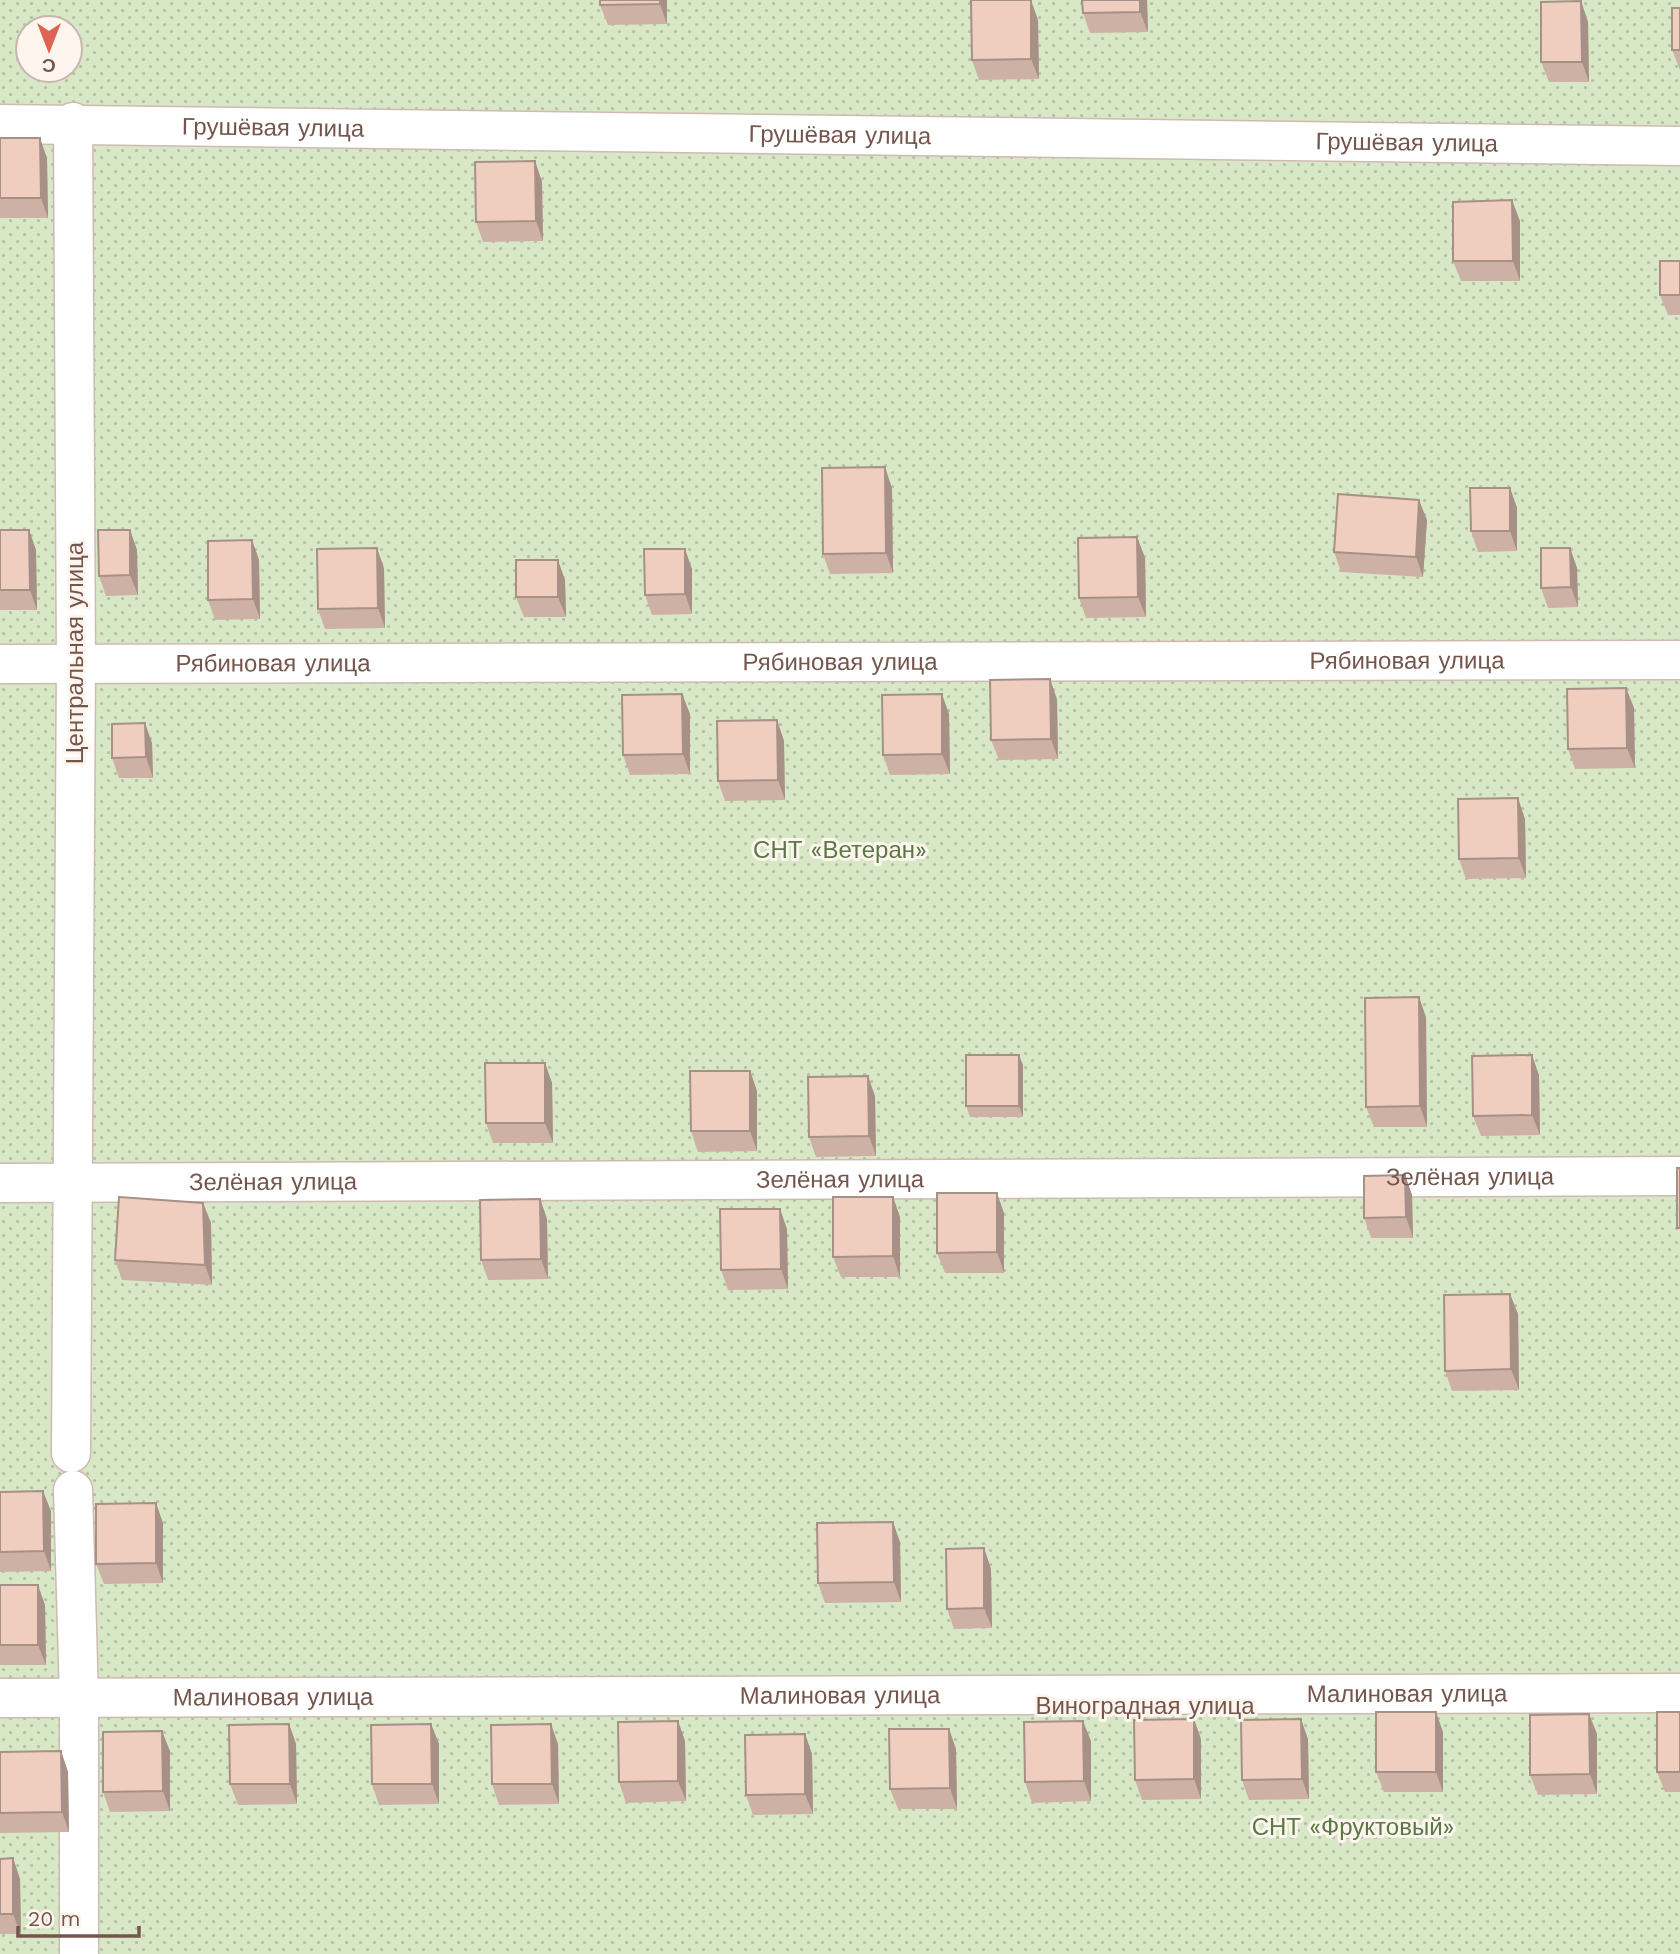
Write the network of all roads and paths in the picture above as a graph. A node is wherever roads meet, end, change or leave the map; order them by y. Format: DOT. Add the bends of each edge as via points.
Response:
graph roads {
  1 [pos="73,122"];
  2 [pos="0,124"];
  3 [pos="1680,146"];
  4 [pos="1680,660"];
  5 [pos="76,663"];
  6 [pos="0,664"];
  7 [pos="1680,1177"];
  8 [pos="72,1183"];
  9 [pos="0,1184"];
  10 [pos="1680,1693"];
  11 [pos="0,1698"];
  12 [pos="1680,1702"];
  13 [pos="79,1707"];
  14 [pos="610,1711"];
  15 [pos="354,1713"];
  16 [pos="0,1715"];
  17 [pos="79,1954"];
  1 -- 2 [label="street, Грушёвая улица"];
  1 -- 3 [label="street, Грушёвая улица"];
  1 -- 5 [label="street, Центральная улица"];
  4 -- 5 [label="street, Рябиновая улица"];
  5 -- 6 [label="street, Рябиновая улица"];
  5 -- 8 [label="street, Центральная улица"];
  7 -- 8 [label="street, Зелёная улица"];
  8 -- 9 [label="street, Зелёная улица"];
  8 -- 13 [label="street, Центральная улица" via="72,1472"];
  10 -- 13 [label="street, Малиновая улица"];
  11 -- 13 [label="street, Малиновая улица"];
  12 -- 14 [label="street, Виноградная улица"];
  13 -- 15 [label="street"];
  13 -- 16 [label="street"];
  13 -- 17 [label="street, Центральная улица"];
}
